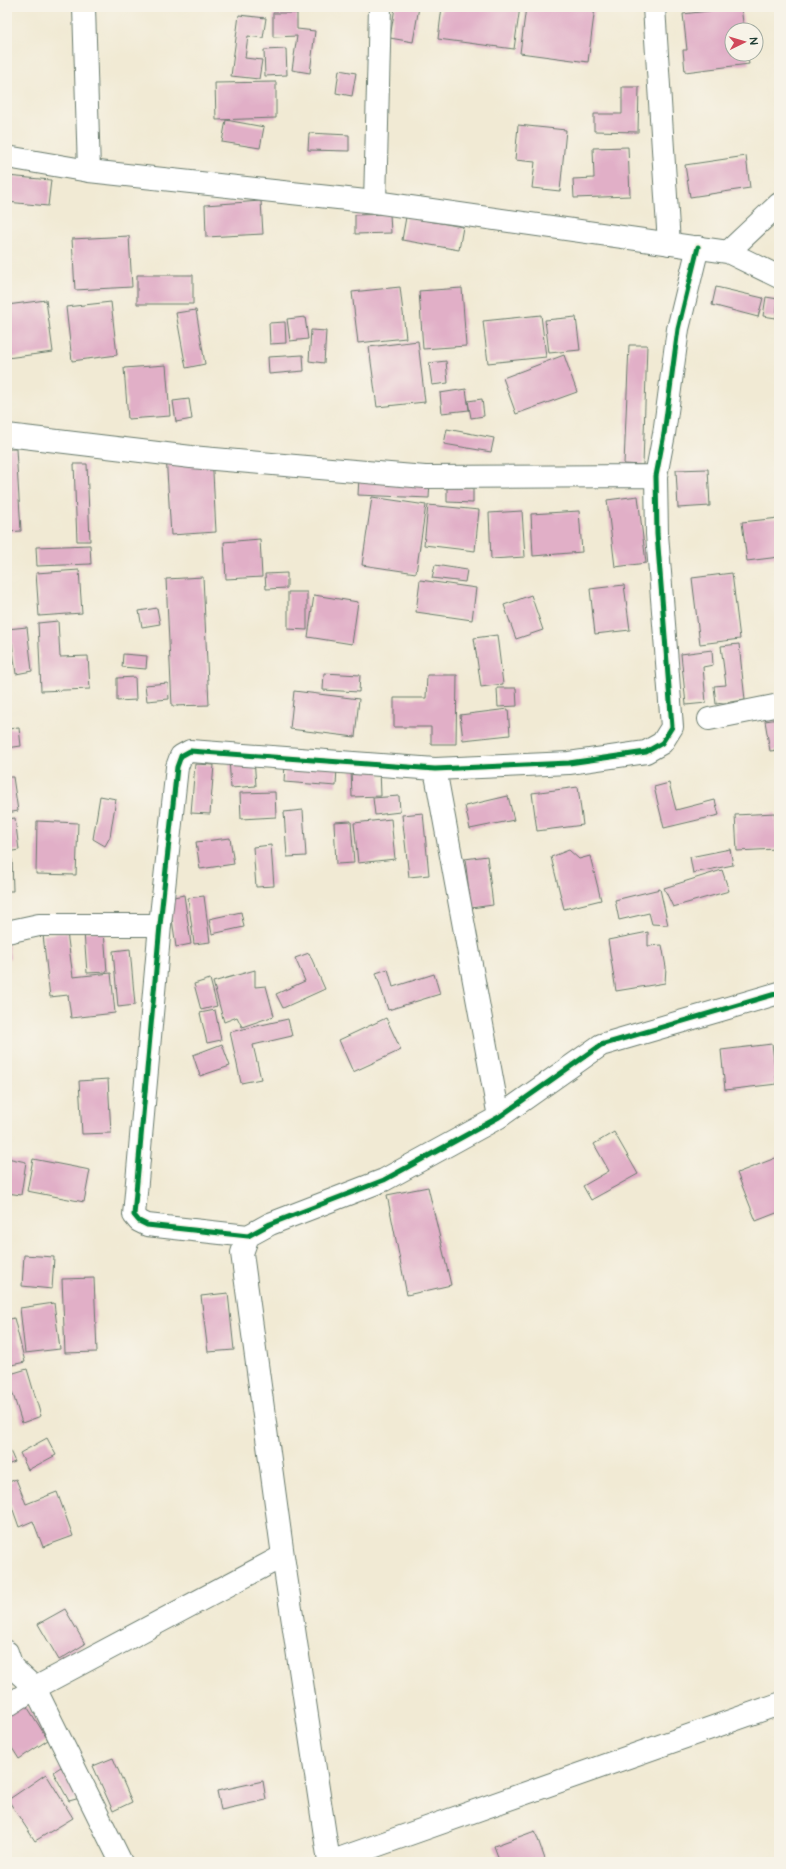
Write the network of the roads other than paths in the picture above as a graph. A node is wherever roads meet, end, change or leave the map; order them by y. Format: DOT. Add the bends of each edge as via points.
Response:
graph roads {
  1 [pos="84,7"];
  2 [pos="380,7"];
  3 [pos="654,7"];
  4 [pos="7,157"];
  5 [pos="88,171"];
  6 [pos="375,202"];
  7 [pos="779,204"];
  8 [pos="669,244"];
  9 [pos="698,247"];
  10 [pos="728,252"];
  11 [pos="779,277"];
  12 [pos="7,435"];
  13 [pos="656,476"];
  14 [pos="779,705"];
  15 [pos="709,719"];
  16 [pos="435,769"];
  17 [pos="160,925"];
  18 [pos="7,932"];
  19 [pos="779,993"];
  20 [pos="499,1117"];
  21 [pos="248,1236"];
  22 [pos="283,1556"];
  23 [pos="7,1652"];
  24 [pos="35,1688"];
  25 [pos="779,1704"];
  26 [pos="7,1706"];
  27 [pos="121,1862"];
  28 [pos="329,1862"];
  1 -- 5 [label="street"];
  2 -- 6 [label="street"];
  3 -- 8 [label="street"];
  4 -- 5 [label="street"];
  5 -- 6 [label="street"];
  6 -- 8 [label="street"];
  7 -- 10 [label="street"];
  8 -- 9 [label="street"];
  9 -- 10 [label="street"];
  9 -- 13 [label="street" via="678,329"];
  10 -- 11 [label="street"];
  12 -- 13 [label="street" via="191,457 425,477"];
  13 -- 16 [label="street" via="657,534 672,727 662,743 646,752 569,764"];
  14 -- 15 [label="street"];
  16 -- 17 [label="street" via="190,751 181,756 177,767"];
  16 -- 20 [label="street"];
  17 -- 18 [label="street" via="39,925"];
  17 -- 21 [label="street" via="134,1214 139,1221 147,1225"];
  19 -- 20 [label="street" via="601,1044"];
  20 -- 21 [label="street" via="384,1180 270,1224"];
  21 -- 22 [label="street" via="242,1253"];
  22 -- 24 [label="street"];
  22 -- 28 [label="street"];
  23 -- 24 [label="street" via="12,1667"];
  24 -- 26 [label="street"];
  24 -- 27 [label="street"];
  25 -- 28 [label="street"];
}
